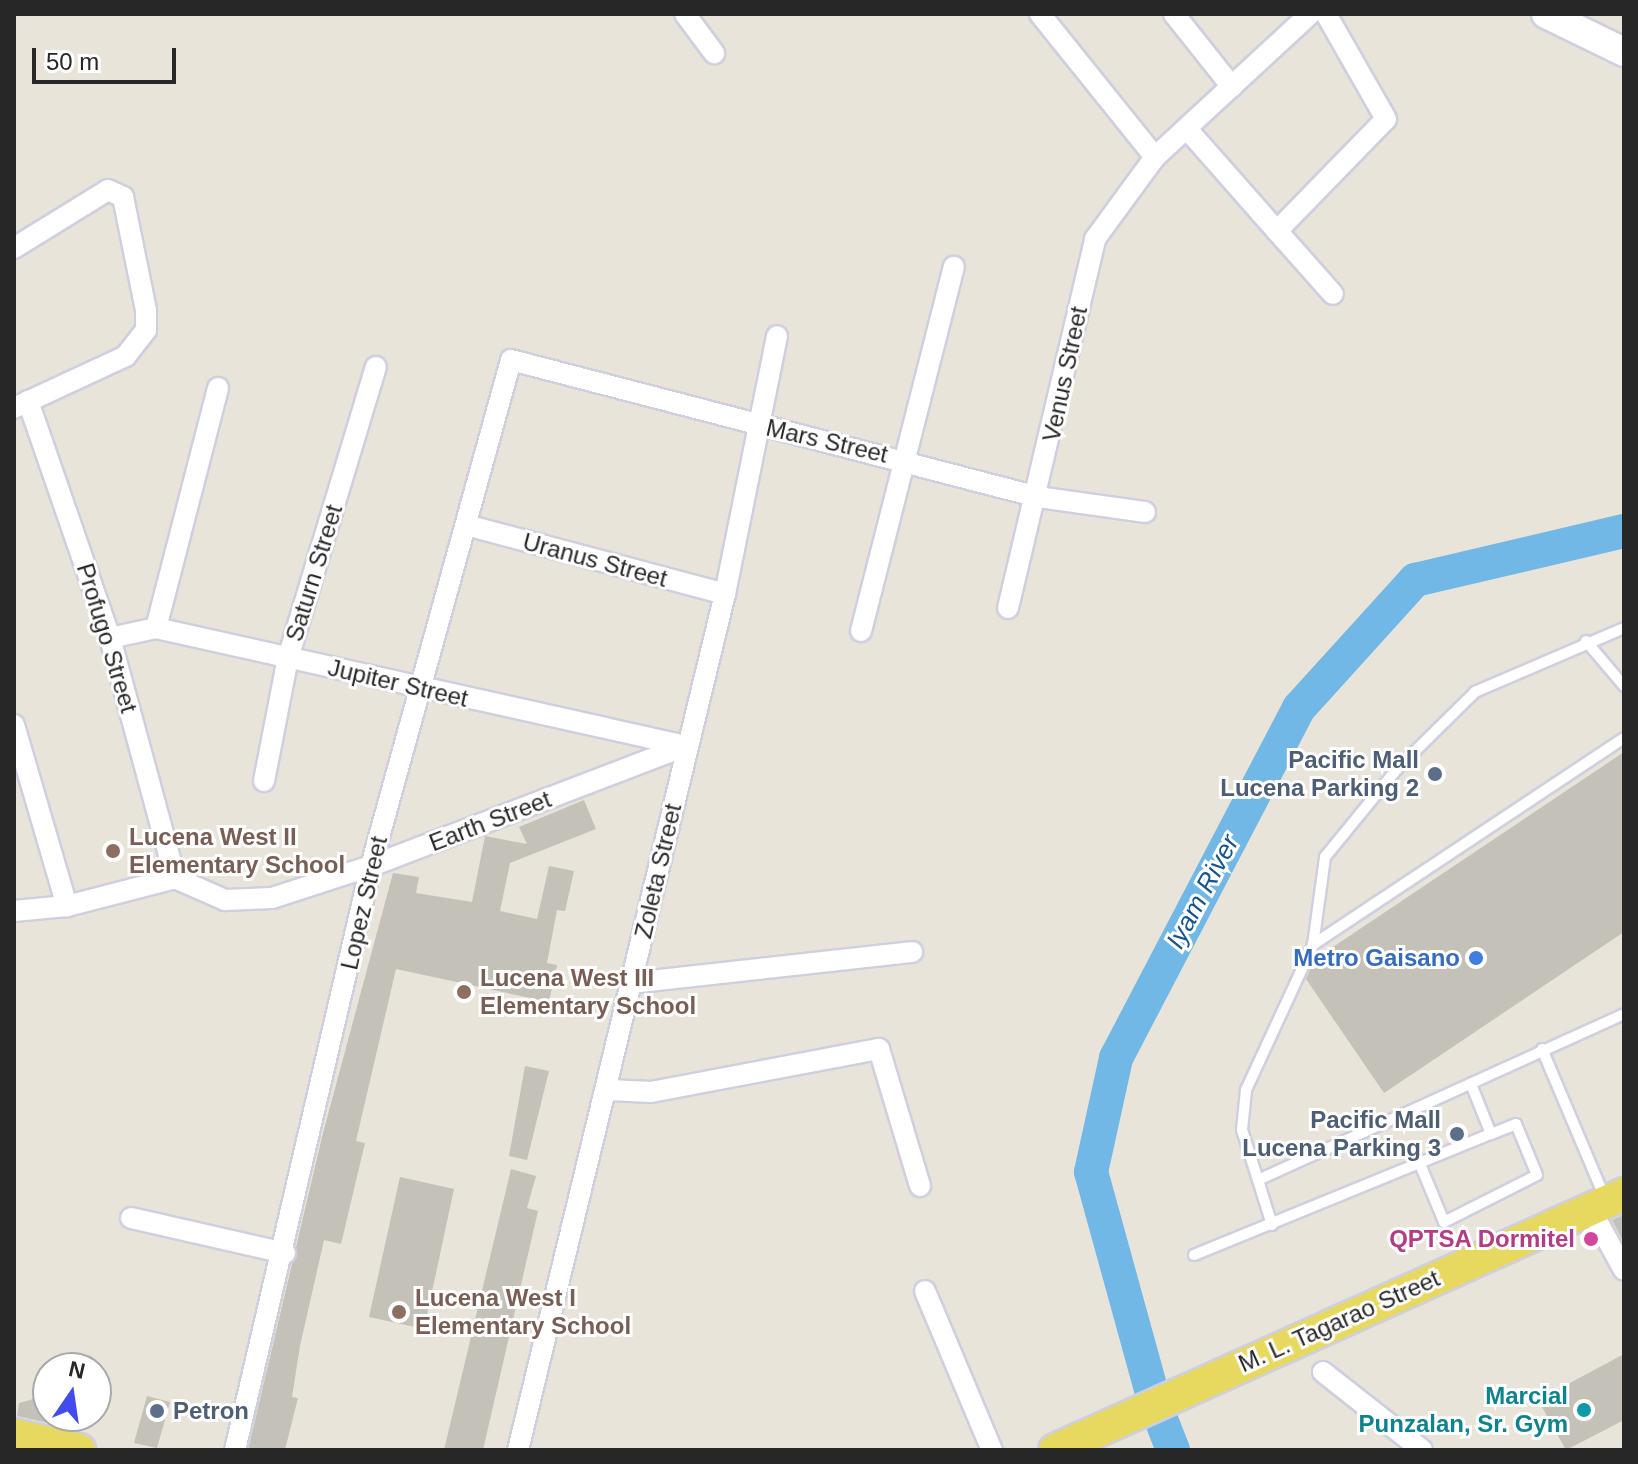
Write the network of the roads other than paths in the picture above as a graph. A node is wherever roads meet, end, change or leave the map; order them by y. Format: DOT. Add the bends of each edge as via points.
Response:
graph roads {
  1 [pos="685,14"];
  2 [pos="1040,14"];
  3 [pos="1174,14"];
  4 [pos="1310,14"];
  5 [pos="1326,14"];
  6 [pos="1546,14"];
  7 [pos="1622,51"];
  8 [pos="714,53"];
  9 [pos="1232,87"];
  10 [pos="1187,129"];
  11 [pos="1155,157"];
  12 [pos="1277,231"];
  13 [pos="14,248"];
  14 [pos="954,267"];
  15 [pos="1333,294"];
  16 [pos="777,336"];
  17 [pos="511,360"];
  18 [pos="376,367"];
  19 [pos="218,388"];
  20 [pos="21,404"];
  21 [pos="761,426"];
  22 [pos="904,460"];
  23 [pos="1038,497"];
  24 [pos="1145,512"];
  25 [pos="466,525"];
  26 [pos="725,594"];
  27 [pos="1008,608"];
  28 [pos="156,628"];
  29 [pos="1624,628"];
  30 [pos="861,631"];
  31 [pos="110,638"];
  32 [pos="1586,641"];
  33 [pos="288,658"];
  34 [pos="1624,686"];
  35 [pos="421,689"];
  36 [pos="14,725"];
  37 [pos="1624,738"];
  38 [pos="686,746"];
  39 [pos="264,781"];
  40 [pos="371,866"];
  41 [pos="175,878"];
  42 [pos="67,906"];
  43 [pos="14,911"];
  44 [pos="1313,945"];
  45 [pos="912,952"];
  46 [pos="631,983"];
  47 [pos="1624,1014"];
  48 [pos="1542,1049"];
  49 [pos="1471,1084"];
  50 [pos="609,1090"];
  51 [pos="1491,1134"];
  52 [pos="1420,1164"];
  53 [pos="1258,1180"];
  54 [pos="920,1186"];
  55 [pos="1607,1202"];
  56 [pos="131,1218"];
  57 [pos="1272,1225"];
  58 [pos="285,1253"];
  59 [pos="1194,1255"];
  60 [pos="1624,1270"];
  61 [pos="925,1291"];
  62 [pos="1323,1372"];
  63 [pos="28,1442"];
  64 [pos="1069,1443"];
  65 [pos="79,1450"];
  66 [pos="235,1450"];
  67 [pos="518,1450"];
  68 [pos="992,1450"];
  69 [pos="1422,1450"];
  1 -- 8 [label="street"];
  2 -- 11 [label="street"];
  3 -- 9 [label="street"];
  4 -- 9 [label="street, Venus Street"];
  5 -- 12 [label="street" via="1386,119"];
  6 -- 7 [label="main road"];
  9 -- 10 [label="street, Venus Street"];
  10 -- 11 [label="street, Venus Street"];
  10 -- 12 [label="street"];
  11 -- 23 [label="street, Venus Street" via="1095,239"];
  12 -- 15 [label="street"];
  13 -- 20 [label="street" via="108,190 123,197 146,310 146,330 126,356"];
  14 -- 22 [label="street"];
  16 -- 21 [label="street, Zoleta Street"];
  17 -- 21 [label="street, Mars Street"];
  17 -- 25 [label="street, Lopez Street"];
  18 -- 33 [label="street, Saturn Street"];
  19 -- 28 [label="street"];
  20 -- 31 [label="street, Profugo Street"];
  21 -- 22 [label="street, Mars Street"];
  21 -- 26 [label="street, Zoleta Street"];
  22 -- 23 [label="street, Mars Street"];
  22 -- 30 [label="street"];
  23 -- 24 [label="street, Mars Street"];
  23 -- 27 [label="street, Venus Street"];
  25 -- 26 [label="street, Uranus Street"];
  25 -- 35 [label="street, Lopez Street"];
  26 -- 38 [label="street, Zoleta Street"];
  28 -- 31 [label="street, Jupiter Street"];
  28 -- 33 [label="street, Jupiter Street"];
  29 -- 32 [label="lane"];
  31 -- 41 [label="street, Profugo Street"];
  32 -- 34 [label="lane"];
  32 -- 44 [label="lane" via="1475,692 1397,769 1325,857"];
  33 -- 35 [label="street, Jupiter Street"];
  33 -- 39 [label="street, Saturn Street"];
  35 -- 38 [label="street, Jupiter Street"];
  35 -- 40 [label="street, Lopez Street"];
  36 -- 42 [label="street"];
  37 -- 44 [label="lane"];
  38 -- 40 [label="street, Earth Street"];
  38 -- 46 [label="street, Zoleta Street"];
  40 -- 41 [label="street, Earth Street" via="272,898 225,900"];
  40 -- 58 [label="street, Lopez Street"];
  41 -- 42 [label="street"];
  42 -- 43 [label="street"];
  44 -- 53 [label="lane" via="1246,1090 1242,1130"];
  45 -- 46 [label="street"];
  46 -- 50 [label="street, Zoleta Street"];
  47 -- 48 [label="lane"];
  48 -- 49 [label="lane"];
  48 -- 55 [label="lane"];
  49 -- 51 [label="lane"];
  49 -- 53 [label="lane"];
  50 -- 54 [label="street" via="651,1092 879,1049"];
  50 -- 67 [label="street, Zoleta Street"];
  51 -- 52 [label="lane"];
  51 -- 52 [label="lane" via="1516,1124 1537,1175 1444,1222"];
  52 -- 57 [label="lane"];
  53 -- 57 [label="lane"];
  55 -- 60 [label="street"];
  55 -- 64 [label="main road, M. L. Tagarao Street"];
  56 -- 58 [label="street"];
  57 -- 59 [label="lane"];
  58 -- 66 [label="street, Lopez Street"];
  61 -- 68 [label="street"];
  62 -- 69 [label="street"];
  63 -- 65 [label="main road"];
}
